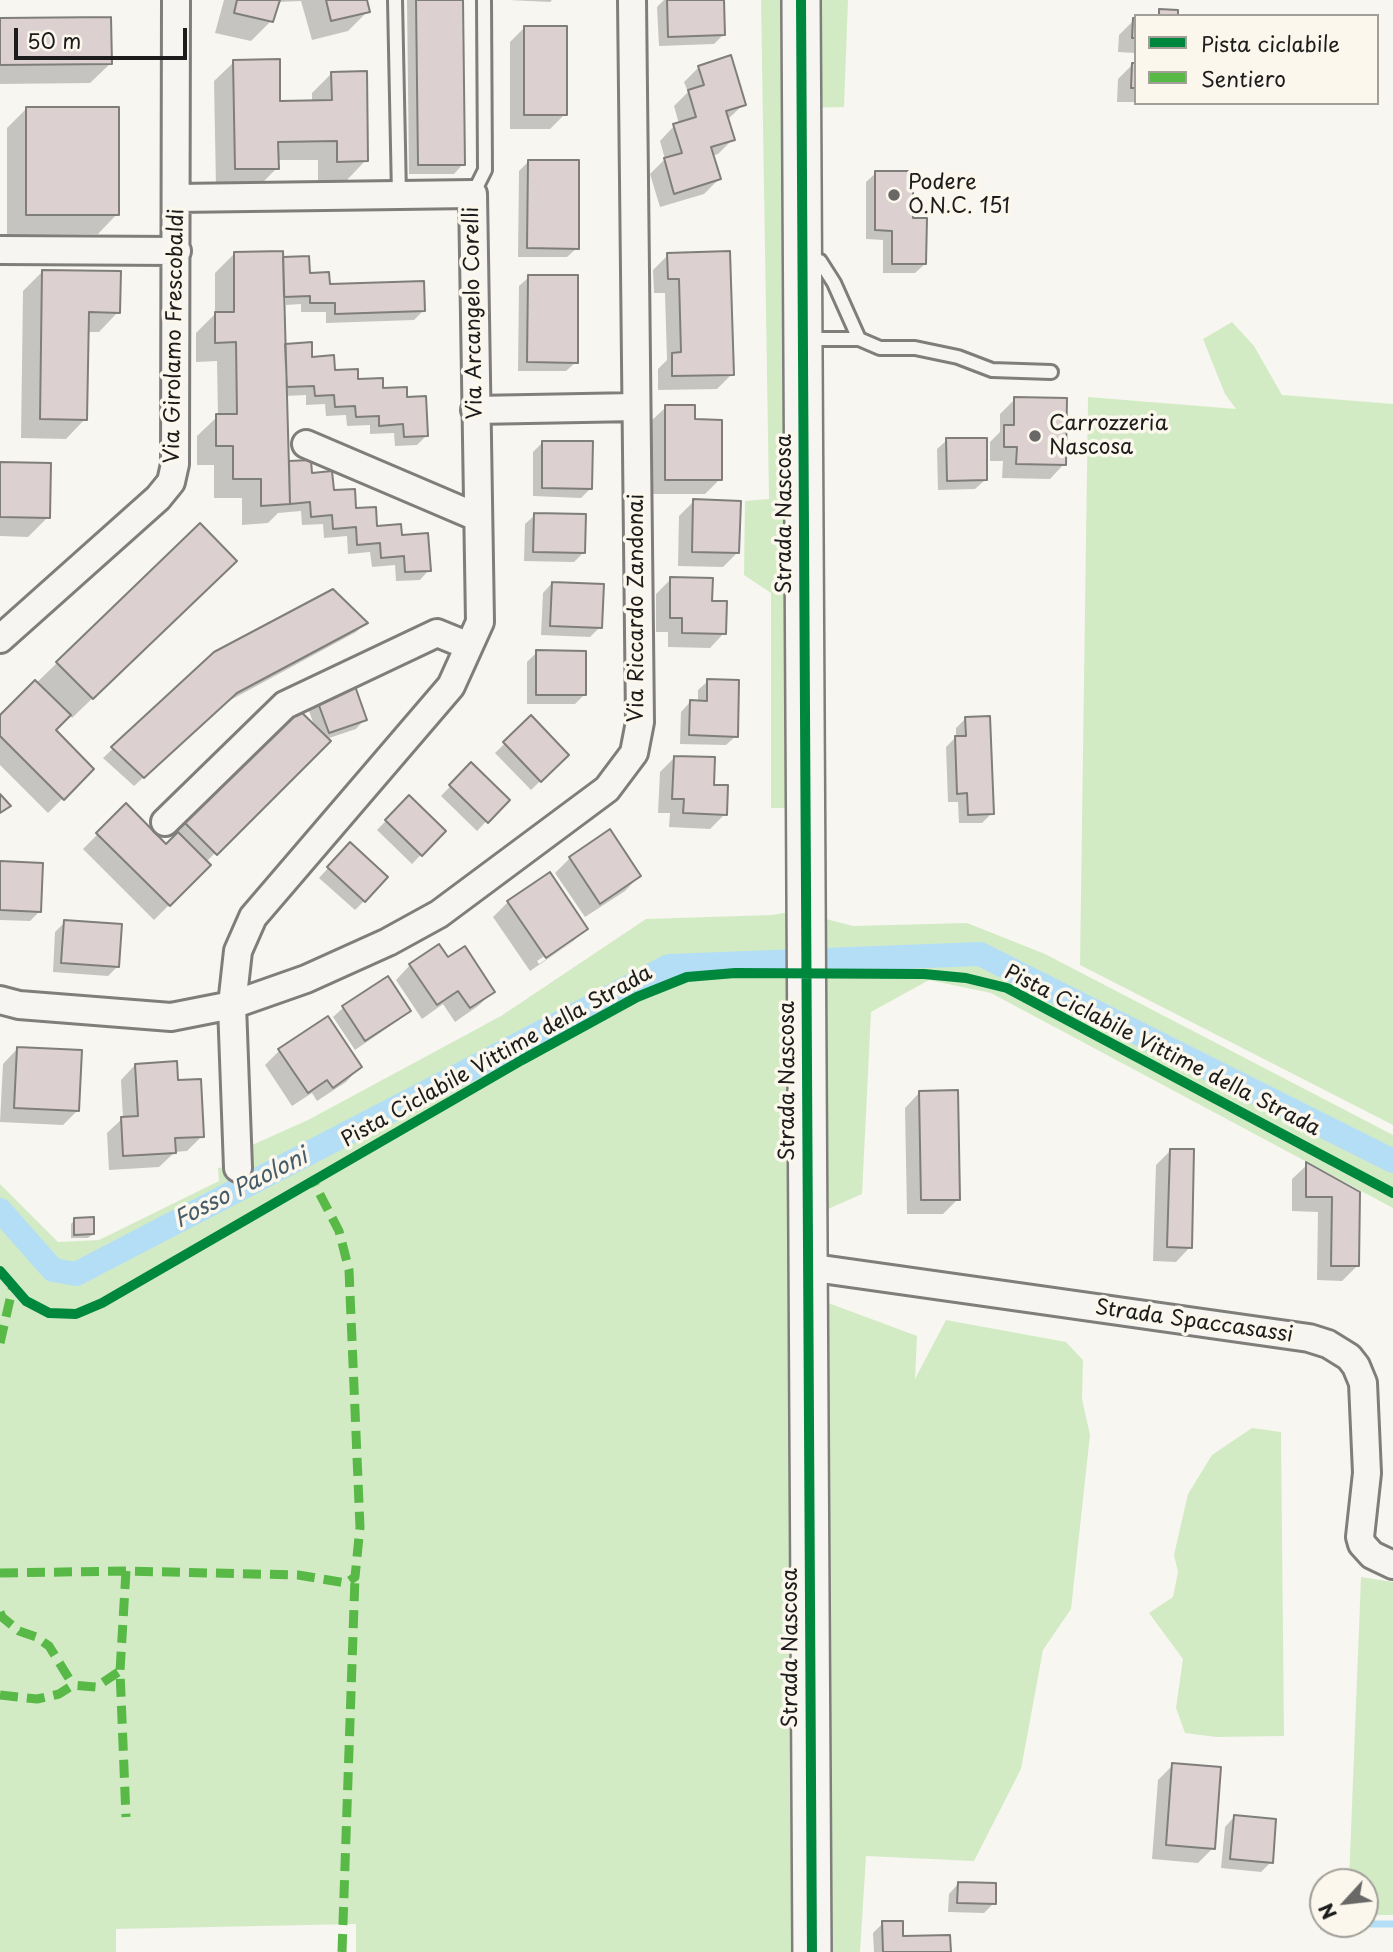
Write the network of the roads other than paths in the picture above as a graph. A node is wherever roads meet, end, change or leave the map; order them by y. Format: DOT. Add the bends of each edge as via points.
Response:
graph roads {
  1 [pos="176,0"];
  2 [pos="395,0"];
  3 [pos="484,0"];
  4 [pos="632,0"];
  5 [pos="801,0"];
  6 [pos="473,194"];
  7 [pos="399,195"];
  8 [pos="177,198"];
  9 [pos="0,250"];
  10 [pos="177,251"];
  11 [pos="803,262"];
  12 [pos="803,339"];
  13 [pos="859,339"];
  14 [pos="1051,372"];
  15 [pos="636,407"];
  16 [pos="475,410"];
  17 [pos="306,444"];
  18 [pos="477,517"];
  19 [pos="0,639"];
  20 [pos="469,646"];
  21 [pos="165,822"];
  22 [pos="0,1000"];
  23 [pos="232,1005"];
  24 [pos="238,1168"];
  25 [pos="807,1268"];
  26 [pos="1393,1565"];
  27 [pos="812,1952"];
  1 -- 8 [label="street, Via Girolamo Frescobaldi"];
  2 -- 7 [label="lane"];
  3 -- 6 [label="lane" via="485,170"];
  4 -- 15 [label="street, Via Riccardo Zandonai"];
  5 -- 11 [label="street, Strada Nascosa"];
  6 -- 7 [label="street, Via Arcangelo Corelli"];
  6 -- 16 [label="street, Via Arcangelo Corelli"];
  7 -- 8 [label="street, Via Arcangelo Corelli"];
  8 -- 10 [label="street, Via Girolamo Frescobaldi"];
  9 -- 10 [label="street"];
  10 -- 19 [label="street, Via Girolamo Frescobaldi" via="175,464 171,482"];
  11 -- 12 [label="street, Strada Nascosa"];
  11 -- 13 [label="lane" via="820,261"];
  12 -- 13 [label="lane"];
  12 -- 25 [label="street, Strada Nascosa"];
  13 -- 14 [label="lane" via="880,348 915,348 958,357 992,370"];
  15 -- 16 [label="street"];
  15 -- 23 [label="street, Via Riccardo Zandonai" via="640,722 634,753 607,789 439,914 306,979"];
  16 -- 18 [label="street, Via Arcangelo Corelli"];
  17 -- 18 [label="street"];
  18 -- 20 [label="street, Via Arcangelo Corelli" via="480,622"];
  20 -- 21 [label="street" via="437,633 285,705"];
  20 -- 23 [label="street, Via Arcangelo Corelli" via="451,685 253,917 238,951"];
  22 -- 23 [label="street, Via Riccardo Zandonai" via="171,1017"];
  23 -- 24 [label="street, Via Arcangelo Corelli"];
  25 -- 26 [label="street, Strada Spaccasassi" via="1328,1344 1349,1357 1363,1383 1367,1473 1360,1537 1366,1550"];
  25 -- 27 [label="street, Strada Nascosa"];
}
